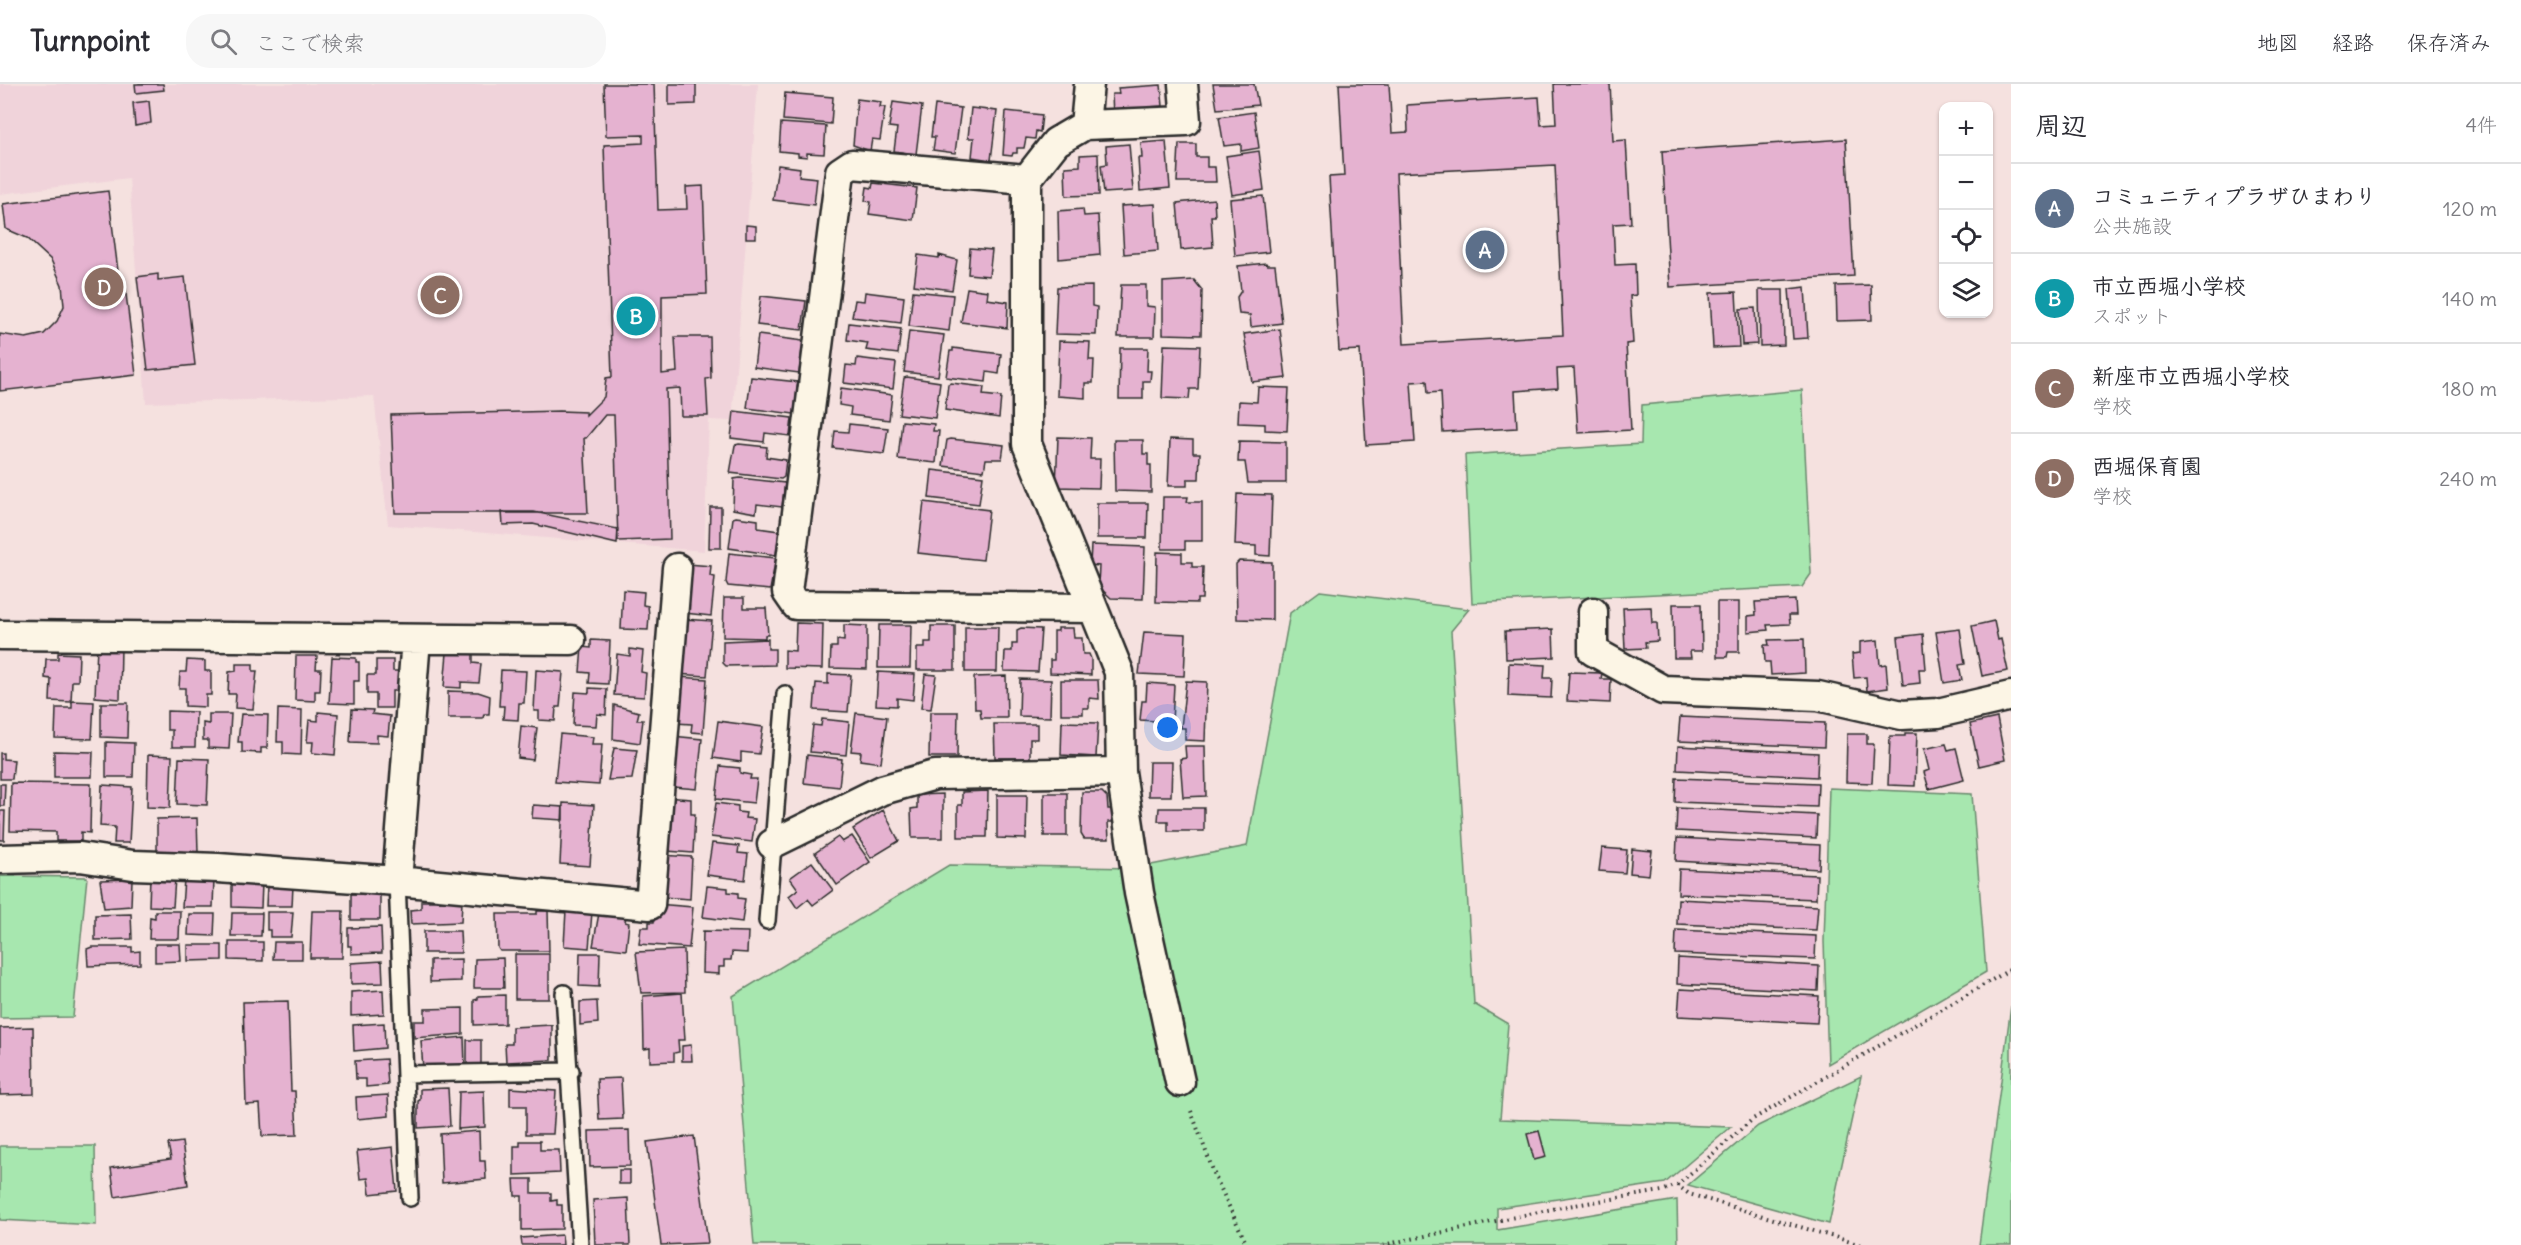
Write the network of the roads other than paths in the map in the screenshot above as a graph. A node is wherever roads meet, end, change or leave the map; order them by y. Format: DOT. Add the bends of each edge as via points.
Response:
graph roads {
  1 [pos="1089,84"];
  2 [pos="1183,84"];
  3 [pos="1085,125"];
  4 [pos="1027,179"];
  5 [pos="677,568"];
  6 [pos="1093,608"];
  7 [pos="1593,612"];
  8 [pos="0,635"];
  9 [pos="416,639"];
  10 [pos="571,640"];
  11 [pos="785,694"];
  12 [pos="2011,696"];
  13 [pos="1121,772"];
  14 [pos="772,844"];
  15 [pos="0,859"];
  16 [pos="397,881"];
  17 [pos="766,921"];
  18 [pos="564,993"];
  19 [pos="571,1071"];
  20 [pos="405,1074"];
  21 [pos="1180,1082"];
  22 [pos="410,1198"];
  23 [pos="580,1245"];
  1 -- 3 [label="street"];
  2 -- 3 [label="street" via="1186,121"];
  3 -- 4 [label="street" via="1056,142"];
  4 -- 6 [label="street" via="1027,444"];
  4 -- 6 [label="street" via="852,164 840,172 787,592 796,605"];
  5 -- 16 [label="street" via="650,905"];
  6 -- 13 [label="street" via="1119,672"];
  7 -- 12 [label="street" via="1593,651 1663,690 1818,696 1902,715 1938,714"];
  8 -- 9 [label="street"];
  9 -- 10 [label="street"];
  9 -- 16 [label="street"];
  11 -- 14 [label="lane"];
  13 -- 14 [label="street" via="935,775 882,790"];
  13 -- 21 [label="street" via="1138,893"];
  14 -- 17 [label="lane"];
  15 -- 16 [label="street" via="80,857 133,865"];
  16 -- 20 [label="lane"];
  18 -- 19 [label="lane"];
  19 -- 20 [label="lane"];
  19 -- 23 [label="lane"];
  20 -- 22 [label="lane"];
}
